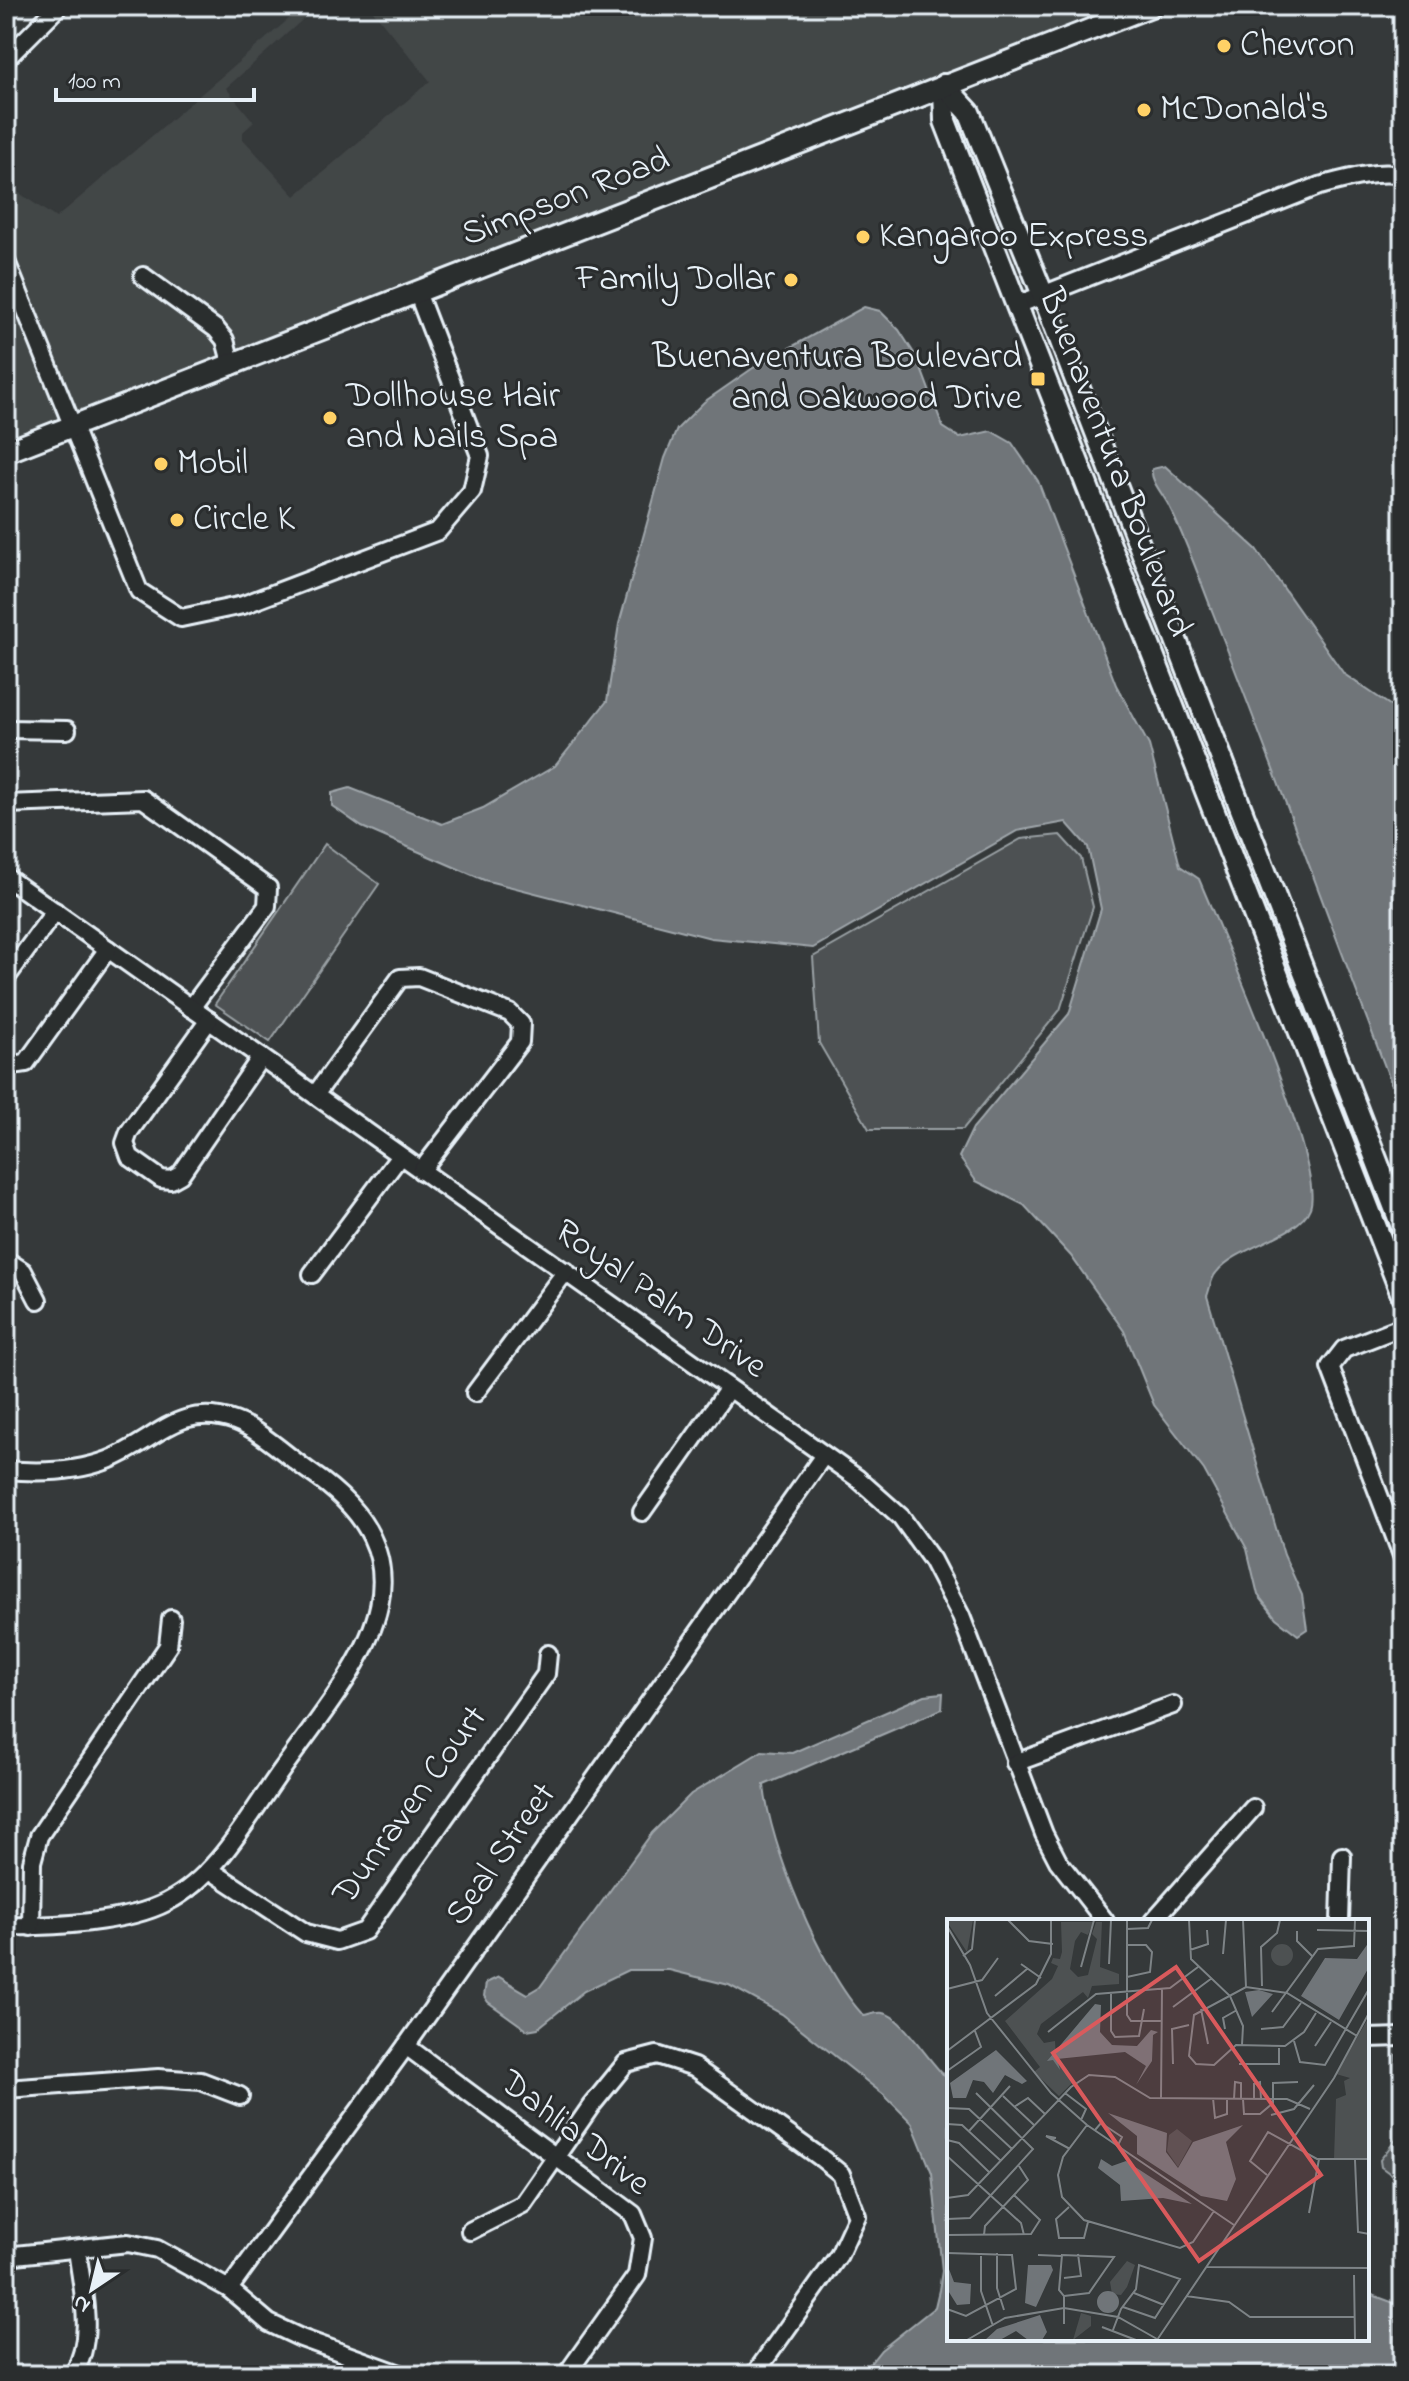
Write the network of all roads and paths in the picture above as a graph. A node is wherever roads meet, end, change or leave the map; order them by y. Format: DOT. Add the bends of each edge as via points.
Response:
graph roads {
  1 [pos="59,6"];
  2 [pos="1151,6"];
  3 [pos="6,59"];
  4 [pos="944,85"];
  5 [pos="1403,175"];
  6 [pos="6,261"];
  7 [pos="143,276"];
  8 [pos="417,292"];
  9 [pos="1043,295"];
  10 [pos="1017,305"];
  11 [pos="232,366"];
  12 [pos="70,427"];
  13 [pos="6,452"];
  14 [pos="6,729"];
  15 [pos="67,730"];
  16 [pos="6,804"];
  17 [pos="6,877"];
  18 [pos="55,911"];
  19 [pos="108,949"];
  20 [pos="6,978"];
  21 [pos="191,1008"];
  22 [pos="209,1020"];
  23 [pos="261,1057"];
  24 [pos="6,1066"];
  25 [pos="315,1095"];
  26 [pos="400,1156"];
  27 [pos="421,1171"];
  28 [pos="1403,1229"];
  29 [pos="6,1260"];
  30 [pos="566,1271"];
  31 [pos="312,1274"];
  32 [pos="1402,1294"];
  33 [pos="38,1300"];
  34 [pos="1403,1326"];
  35 [pos="729,1388"];
  36 [pos="475,1393"];
  37 [pos="824,1455"];
  38 [pos="6,1470"];
  39 [pos="642,1512"];
  40 [pos="1403,1558"];
  41 [pos="171,1619"];
  42 [pos="548,1654"];
  43 [pos="1173,1705"];
  44 [pos="1015,1763"];
  45 [pos="1253,1808"];
  46 [pos="1342,1856"];
  47 [pos="210,1870"];
  48 [pos="1103,1919"];
  49 [pos="1155,1919"];
  50 [pos="1340,1919"];
  51 [pos="6,1926"];
  52 [pos="31,1927"];
  53 [pos="1403,2037"];
  54 [pos="1369,2038"];
  55 [pos="406,2046"];
  56 [pos="6,2089"];
  57 [pos="240,2096"];
  58 [pos="558,2156"];
  59 [pos="470,2231"];
  60 [pos="77,2249"];
  61 [pos="6,2256"];
  62 [pos="229,2289"];
  63 [pos="73,2375"];
  64 [pos="403,2375"];
  65 [pos="566,2375"];
  66 [pos="754,2375"];
  1 -- 3 [label="street"];
  2 -- 4 [label="main road, Simpson Road"];
  4 -- 8 [label="main road, Simpson Road"];
  4 -- 9 [label="main road, Buenaventura Boulevard" via="969,112"];
  4 -- 10 [label="main road, Buenaventura Boulevard" via="945,121"];
  5 -- 9 [label="street" via="1349,178 1319,186"];
  6 -- 12 [label="street"];
  7 -- 11 [label="street" via="216,329"];
  8 -- 11 [label="main road, Simpson Road"];
  8 -- 12 [label="street" via="480,456 472,491 438,531 243,605 181,618 139,591"];
  9 -- 10 [label="street"];
  9 -- 28 [label="main road, Buenaventura Boulevard"];
  10 -- 32 [label="main road, Buenaventura Boulevard"];
  11 -- 12 [label="main road, Simpson Road"];
  12 -- 13 [label="main road, Simpson Road"];
  14 -- 15 [label="street"];
  16 -- 21 [label="street" via="143,799 268,888 267,906"];
  17 -- 18 [label="street, Royal Palm Drive"];
  18 -- 19 [label="street, Royal Palm Drive"];
  18 -- 20 [label="street"];
  19 -- 21 [label="street, Royal Palm Drive"];
  19 -- 24 [label="street" via="26,1063"];
  21 -- 22 [label="street, Royal Palm Drive"];
  22 -- 23 [label="street, Royal Palm Drive"];
  22 -- 23 [label="street" via="125,1143 130,1157 161,1179 180,1175"];
  23 -- 25 [label="street, Royal Palm Drive"];
  25 -- 26 [label="street, Royal Palm Drive"];
  25 -- 27 [label="street" via="400,978 419,977 510,1013 521,1024 520,1042"];
  26 -- 27 [label="street, Royal Palm Drive"];
  26 -- 31 [label="street"];
  27 -- 30 [label="street, Royal Palm Drive"];
  29 -- 33 [label="street" via="23,1271"];
  30 -- 35 [label="street, Royal Palm Drive"];
  30 -- 36 [label="street"];
  34 -- 40 [label="street" via="1344,1349 1330,1367"];
  35 -- 37 [label="street, Royal Palm Drive"];
  35 -- 39 [label="street"];
  37 -- 44 [label="street, Royal Palm Drive" via="901,1517 932,1560 961,1616"];
  37 -- 55 [label="street, Seal Street"];
  38 -- 47 [label="street" via="33,1473 108,1460 186,1416 207,1415 237,1421 330,1485 366,1525 385,1574 375,1629 351,1673"];
  41 -- 52 [label="street" via="168,1646 39,1836 32,1862"];
  42 -- 47 [label="street, Dunraven Court" via="546,1674 365,1931 337,1941 306,1933"];
  43 -- 44 [label="street"];
  44 -- 48 [label="street, Royal Palm Drive" via="1058,1861"];
  45 -- 49 [label="street"];
  46 -- 50 [label="street"];
  47 -- 52 [label="street" via="166,1903 120,1916"];
  51 -- 52 [label="street"];
  53 -- 54 [label="street"];
  55 -- 58 [label="street, Dahlia Drive"];
  55 -- 62 [label="street, Seal Street"];
  56 -- 57 [label="street" via="158,2078 201,2081"];
  58 -- 59 [label="street" via="523,2204"];
  58 -- 65 [label="street, Dahlia Drive" via="633,2214 643,2238 637,2275"];
  58 -- 66 [label="street" via="626,2063 657,2055 694,2067 841,2174 857,2216 849,2238"];
  60 -- 61 [label="street"];
  60 -- 62 [label="street" via="128,2243 157,2249"];
  60 -- 63 [label="street" via="87,2329 85,2355"];
  62 -- 64 [label="street" via="269,2323"];
}
